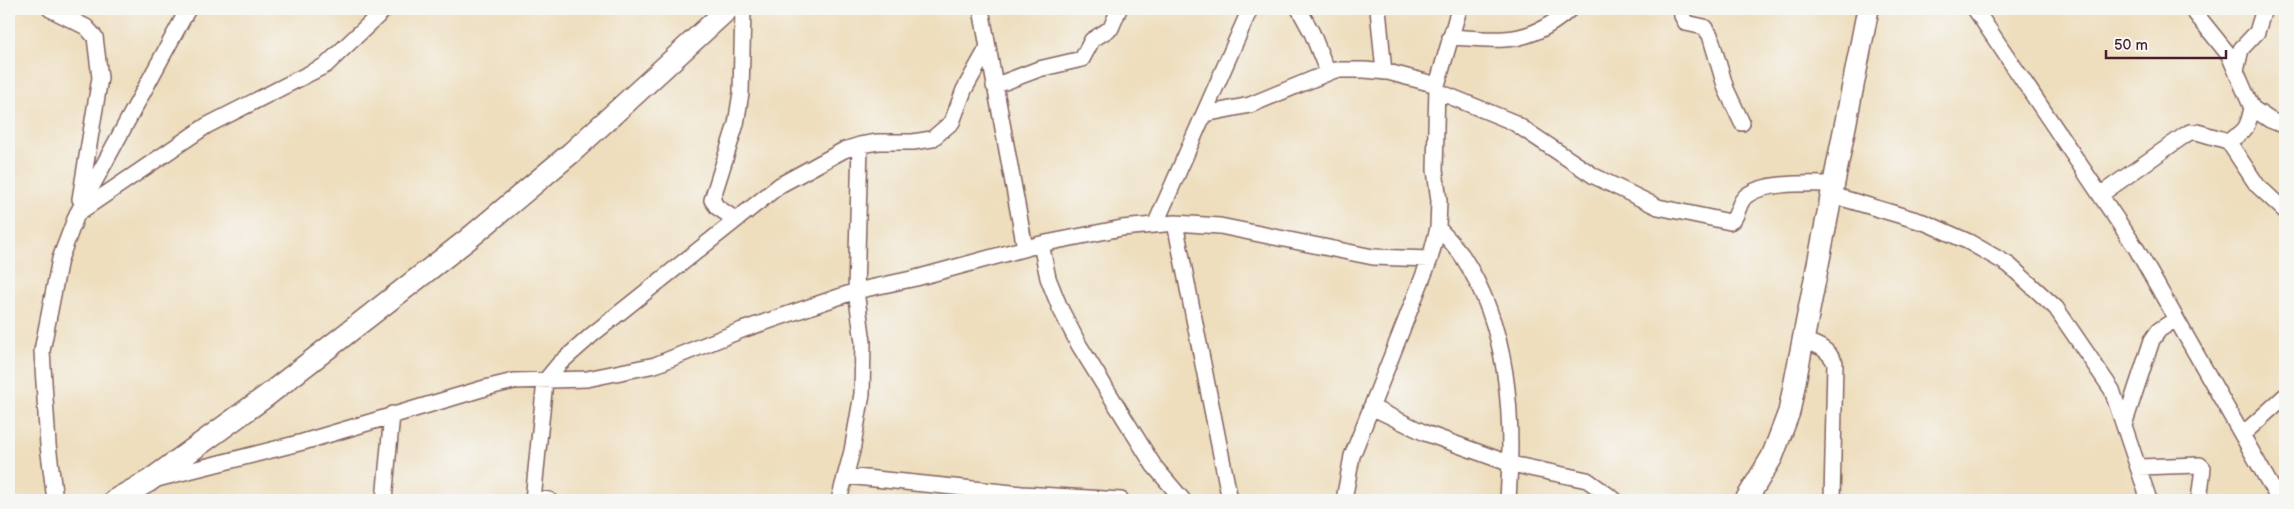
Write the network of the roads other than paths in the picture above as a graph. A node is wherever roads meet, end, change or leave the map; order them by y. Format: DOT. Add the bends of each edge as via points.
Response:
graph roads {
  1 [pos="50,9"];
  2 [pos="188,9"];
  3 [pos="385,9"];
  4 [pos="728,9"];
  5 [pos="743,9"];
  6 [pos="981,9"];
  7 [pos="1119,9"];
  8 [pos="1250,9"];
  9 [pos="1299,9"];
  10 [pos="1378,9"];
  11 [pos="1459,9"];
  12 [pos="1570,9"];
  13 [pos="1682,9"];
  14 [pos="1868,9"];
  15 [pos="1976,9"];
  16 [pos="2192,9"];
  17 [pos="2264,9"];
  18 [pos="1450,37"];
  19 [pos="988,47"];
  20 [pos="2236,71"];
  21 [pos="1384,72"];
  22 [pos="1328,73"];
  23 [pos="994,86"];
  24 [pos="1437,88"];
  25 [pos="2252,108"];
  26 [pos="1205,114"];
  27 [pos="1742,123"];
  28 [pos="2285,126"];
  29 [pos="2228,141"];
  30 [pos="860,145"];
  31 [pos="1833,189"];
  32 [pos="2100,195"];
  33 [pos="2285,211"];
  34 [pos="77,214"];
  35 [pos="736,220"];
  36 [pos="1175,224"];
  37 [pos="1155,225"];
  38 [pos="1438,228"];
  39 [pos="1041,244"];
  40 [pos="1025,248"];
  41 [pos="1430,258"];
  42 [pos="856,291"];
  43 [pos="2176,320"];
  44 [pos="1803,340"];
  45 [pos="546,380"];
  46 [pos="2285,396"];
  47 [pos="1371,407"];
  48 [pos="392,414"];
  49 [pos="2124,425"];
  50 [pos="2242,436"];
  51 [pos="1511,464"];
  52 [pos="2138,466"];
  53 [pos="846,476"];
  54 [pos="149,481"];
  55 [pos="533,499"];
  56 [pos="55,500"];
  57 [pos="115,500"];
  58 [pos="384,500"];
  59 [pos="549,500"];
  60 [pos="839,500"];
  61 [pos="1121,500"];
  62 [pos="1183,500"];
  63 [pos="1230,500"];
  64 [pos="1344,500"];
  65 [pos="1508,500"];
  66 [pos="1615,500"];
  67 [pos="1746,500"];
  68 [pos="1832,500"];
  69 [pos="2150,500"];
  70 [pos="2199,500"];
  71 [pos="2279,500"];
  1 -- 34 [label="street" via="86,27 95,37 100,78"];
  2 -- 34 [label="street"];
  3 -- 34 [label="street" via="326,65 206,126"];
  4 -- 54 [label="street" via="572,153 467,240 265,397"];
  5 -- 35 [label="street" via="741,93 736,124 712,200"];
  6 -- 19 [label="street"];
  7 -- 23 [label="street" via="1111,28 1092,40 1082,59 1039,69"];
  8 -- 26 [label="street"];
  9 -- 22 [label="street"];
  10 -- 21 [label="street"];
  11 -- 18 [label="street"];
  12 -- 18 [label="street" via="1552,25 1536,33 1506,41"];
  13 -- 27 [label="street" via="1686,23 1704,27 1710,35 1726,89"];
  14 -- 31 [label="street"];
  15 -- 32 [label="street"];
  16 -- 20 [label="street" via="2229,56"];
  17 -- 20 [label="street" via="2257,32 2241,49"];
  18 -- 24 [label="street"];
  19 -- 23 [label="street"];
  19 -- 30 [label="street" via="964,90 952,122 932,139"];
  20 -- 25 [label="street"];
  21 -- 22 [label="street" via="1335,70"];
  21 -- 24 [label="street"];
  22 -- 26 [label="street" via="1250,105"];
  23 -- 40 [label="street"];
  24 -- 31 [label="street" via="1513,122 1594,176 1658,206 1730,222 1745,196 1757,190 1782,185"];
  24 -- 38 [label="street" via="1435,170"];
  25 -- 28 [label="street"];
  25 -- 29 [label="street" via="2242,134"];
  26 -- 37 [label="street"];
  29 -- 32 [label="street" via="2190,132"];
  29 -- 33 [label="street" via="2257,185"];
  30 -- 35 [label="street" via="844,150 780,185"];
  30 -- 42 [label="street"];
  31 -- 44 [label="street"];
  31 -- 49 [label="street" via="1968,242 2009,265 2056,308 2112,390"];
  32 -- 43 [label="street" via="2136,248"];
  34 -- 56 [label="street" via="60,259 42,351"];
  35 -- 45 [label="street" via="593,334"];
  36 -- 37 [label="street"];
  36 -- 41 [label="street" via="1220,226 1373,257"];
  36 -- 63 [label="street"];
  37 -- 39 [label="street"];
  38 -- 41 [label="street"];
  38 -- 51 [label="street" via="1460,252 1475,278 1497,337 1511,423"];
  39 -- 40 [label="street"];
  39 -- 62 [label="street" via="1048,278 1079,345 1154,466"];
  40 -- 42 [label="street"];
  41 -- 47 [label="street"];
  42 -- 45 [label="street" via="742,330 655,365 586,379"];
  42 -- 53 [label="street" via="863,342 862,394"];
  43 -- 49 [label="street" via="2158,330 2152,340"];
  43 -- 50 [label="street"];
  44 -- 67 [label="street" via="1789,412 1772,457"];
  44 -- 68 [label="street" via="1829,352 1835,363"];
  45 -- 48 [label="street" via="500,385"];
  45 -- 55 [label="street"];
  46 -- 50 [label="street"];
  47 -- 51 [label="street" via="1425,433"];
  47 -- 64 [label="street" via="1352,456"];
  48 -- 54 [label="street" via="303,442"];
  48 -- 58 [label="street"];
  49 -- 52 [label="street"];
  50 -- 71 [label="street"];
  51 -- 65 [label="street"];
  51 -- 66 [label="street" via="1587,480"];
  52 -- 69 [label="street"];
  52 -- 70 [label="street" via="2200,465 2203,468"];
  53 -- 60 [label="street"];
  53 -- 61 [label="street" via="1022,494"];
  54 -- 57 [label="street"];
  55 -- 59 [label="street"];
}
